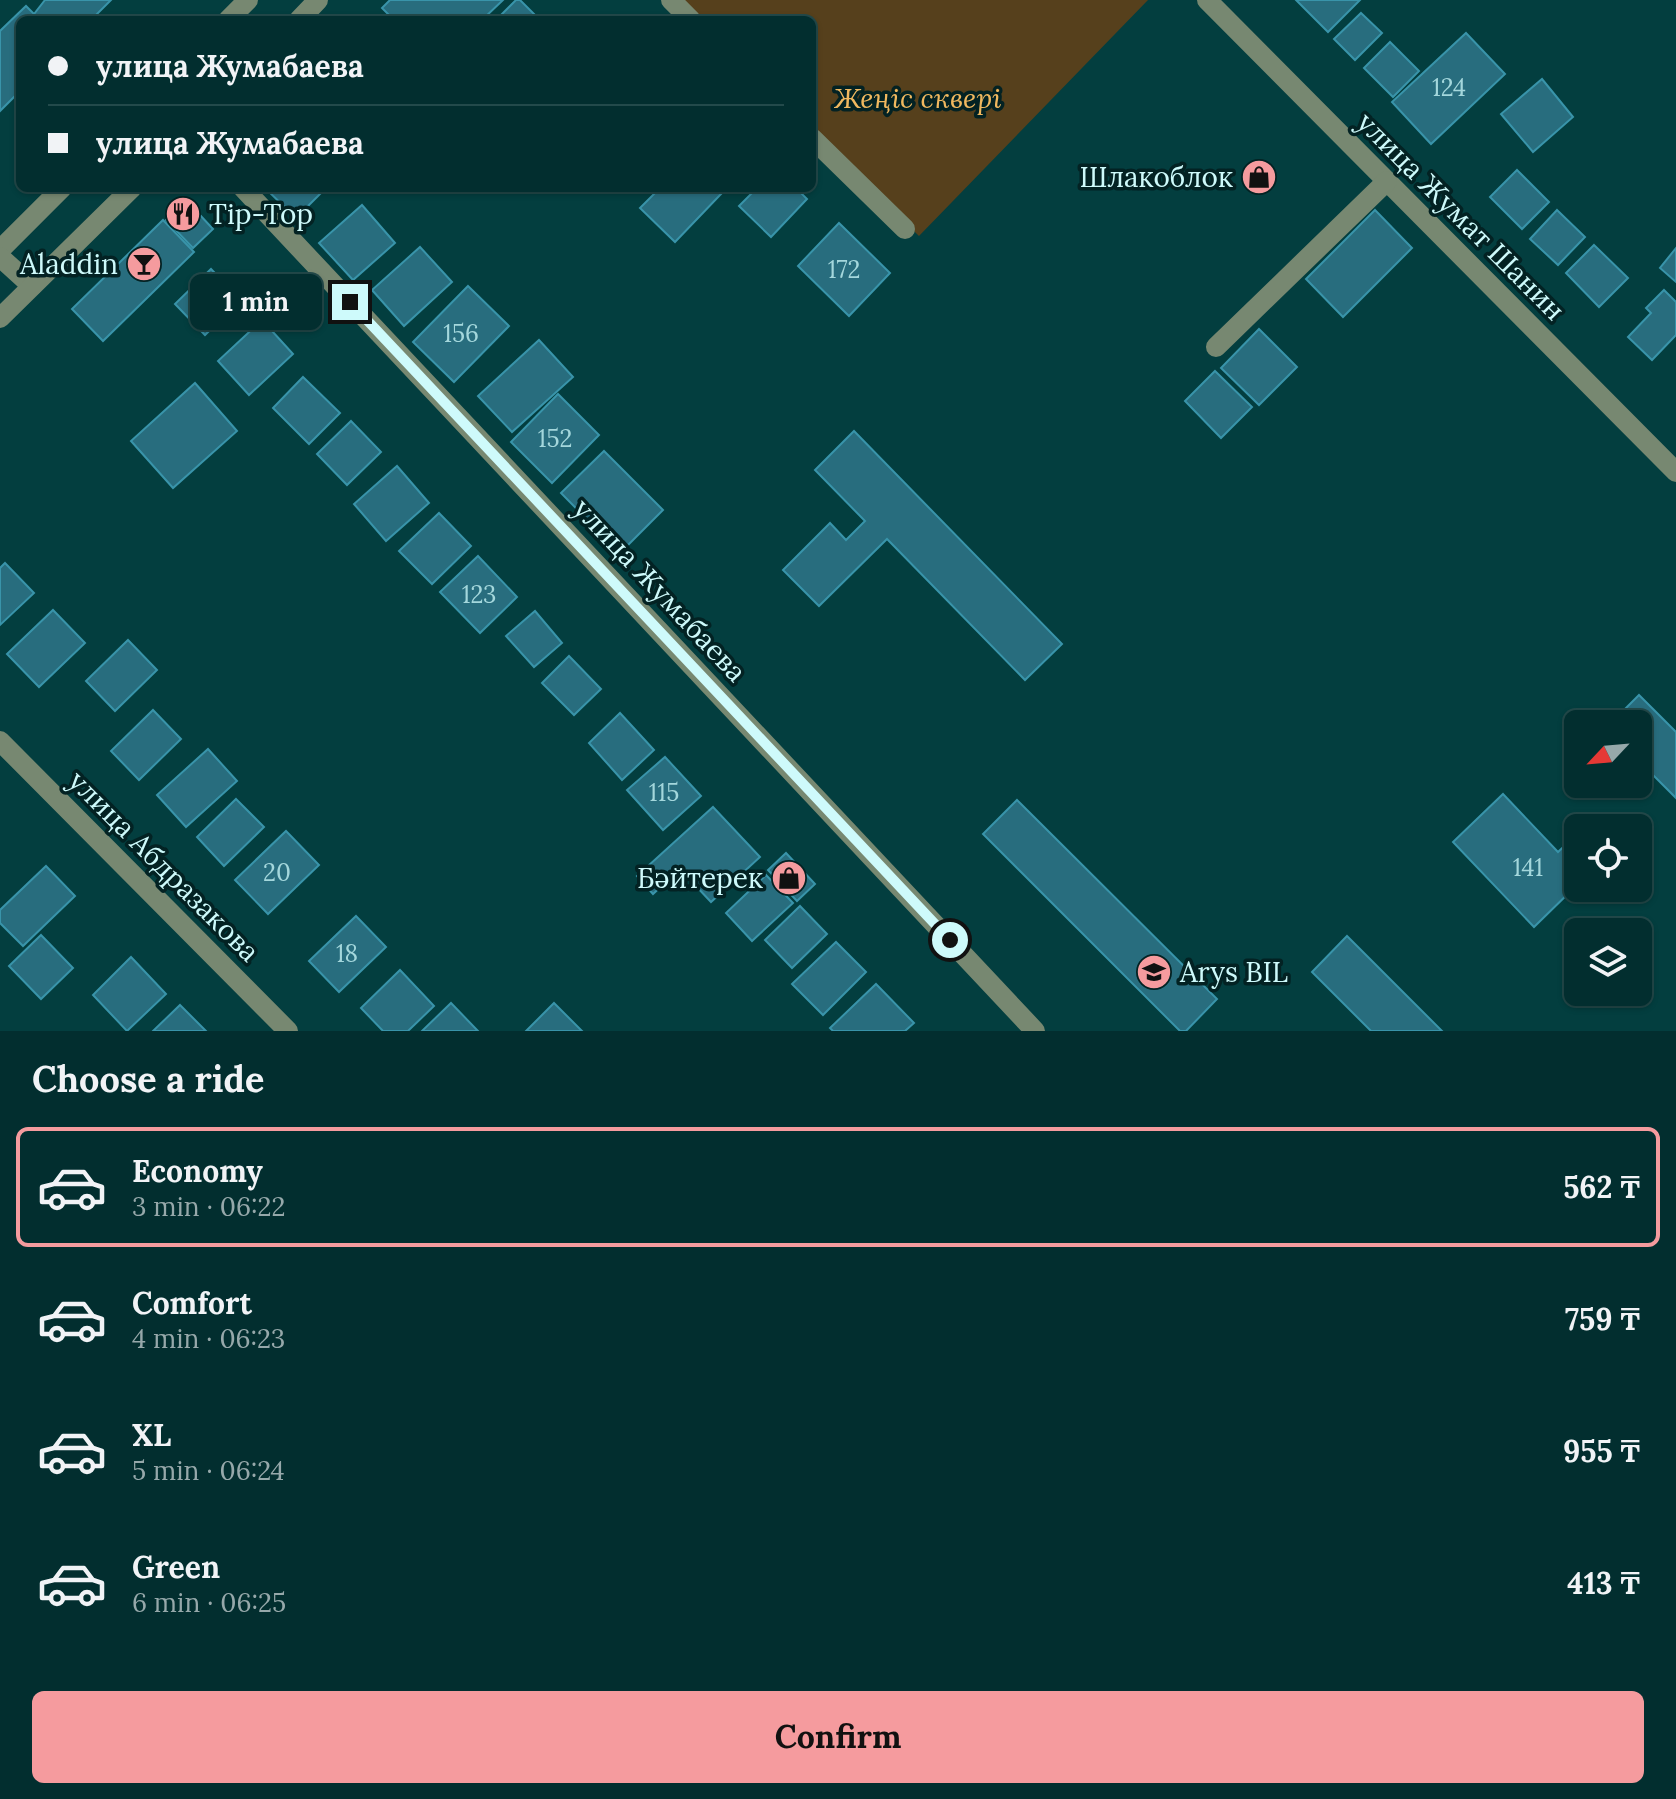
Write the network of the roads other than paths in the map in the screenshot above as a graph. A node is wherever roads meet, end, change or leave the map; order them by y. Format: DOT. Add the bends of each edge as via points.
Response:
graph roads {
  1 [pos="248,0"];
  2 [pos="318,0"];
  3 [pos="671,0"];
  4 [pos="1207,0"];
  5 [pos="232,16"];
  6 [pos="303,16"];
  7 [pos="687,16"];
  8 [pos="816,142"];
  9 [pos="1387,181"];
  10 [pos="58,192"];
  11 [pos="128,192"];
  12 [pos="247,192"];
  13 [pos="905,229"];
  14 [pos="0,250"];
  15 [pos="0,257"];
  16 [pos="32,286"];
  17 [pos="0,318"];
  18 [pos="1216,347"];
  19 [pos="1676,472"];
  20 [pos="0,741"];
  21 [pos="288,1031"];
  22 [pos="1035,1031"];
  1 -- 5 [label="street"];
  2 -- 6 [label="street"];
  3 -- 7 [label="street"];
  4 -- 9 [label="street, улица Жумат Шанин"];
  8 -- 13 [label="street"];
  9 -- 18 [label="street"];
  9 -- 19 [label="street, улица Жумат Шанин"];
  10 -- 14 [label="street"];
  11 -- 16 [label="street"];
  12 -- 22 [label="street, улица Жумабаева"];
  15 -- 16 [label="street"];
  16 -- 17 [label="street"];
  20 -- 21 [label="street, улица Абдразакова"];
}
